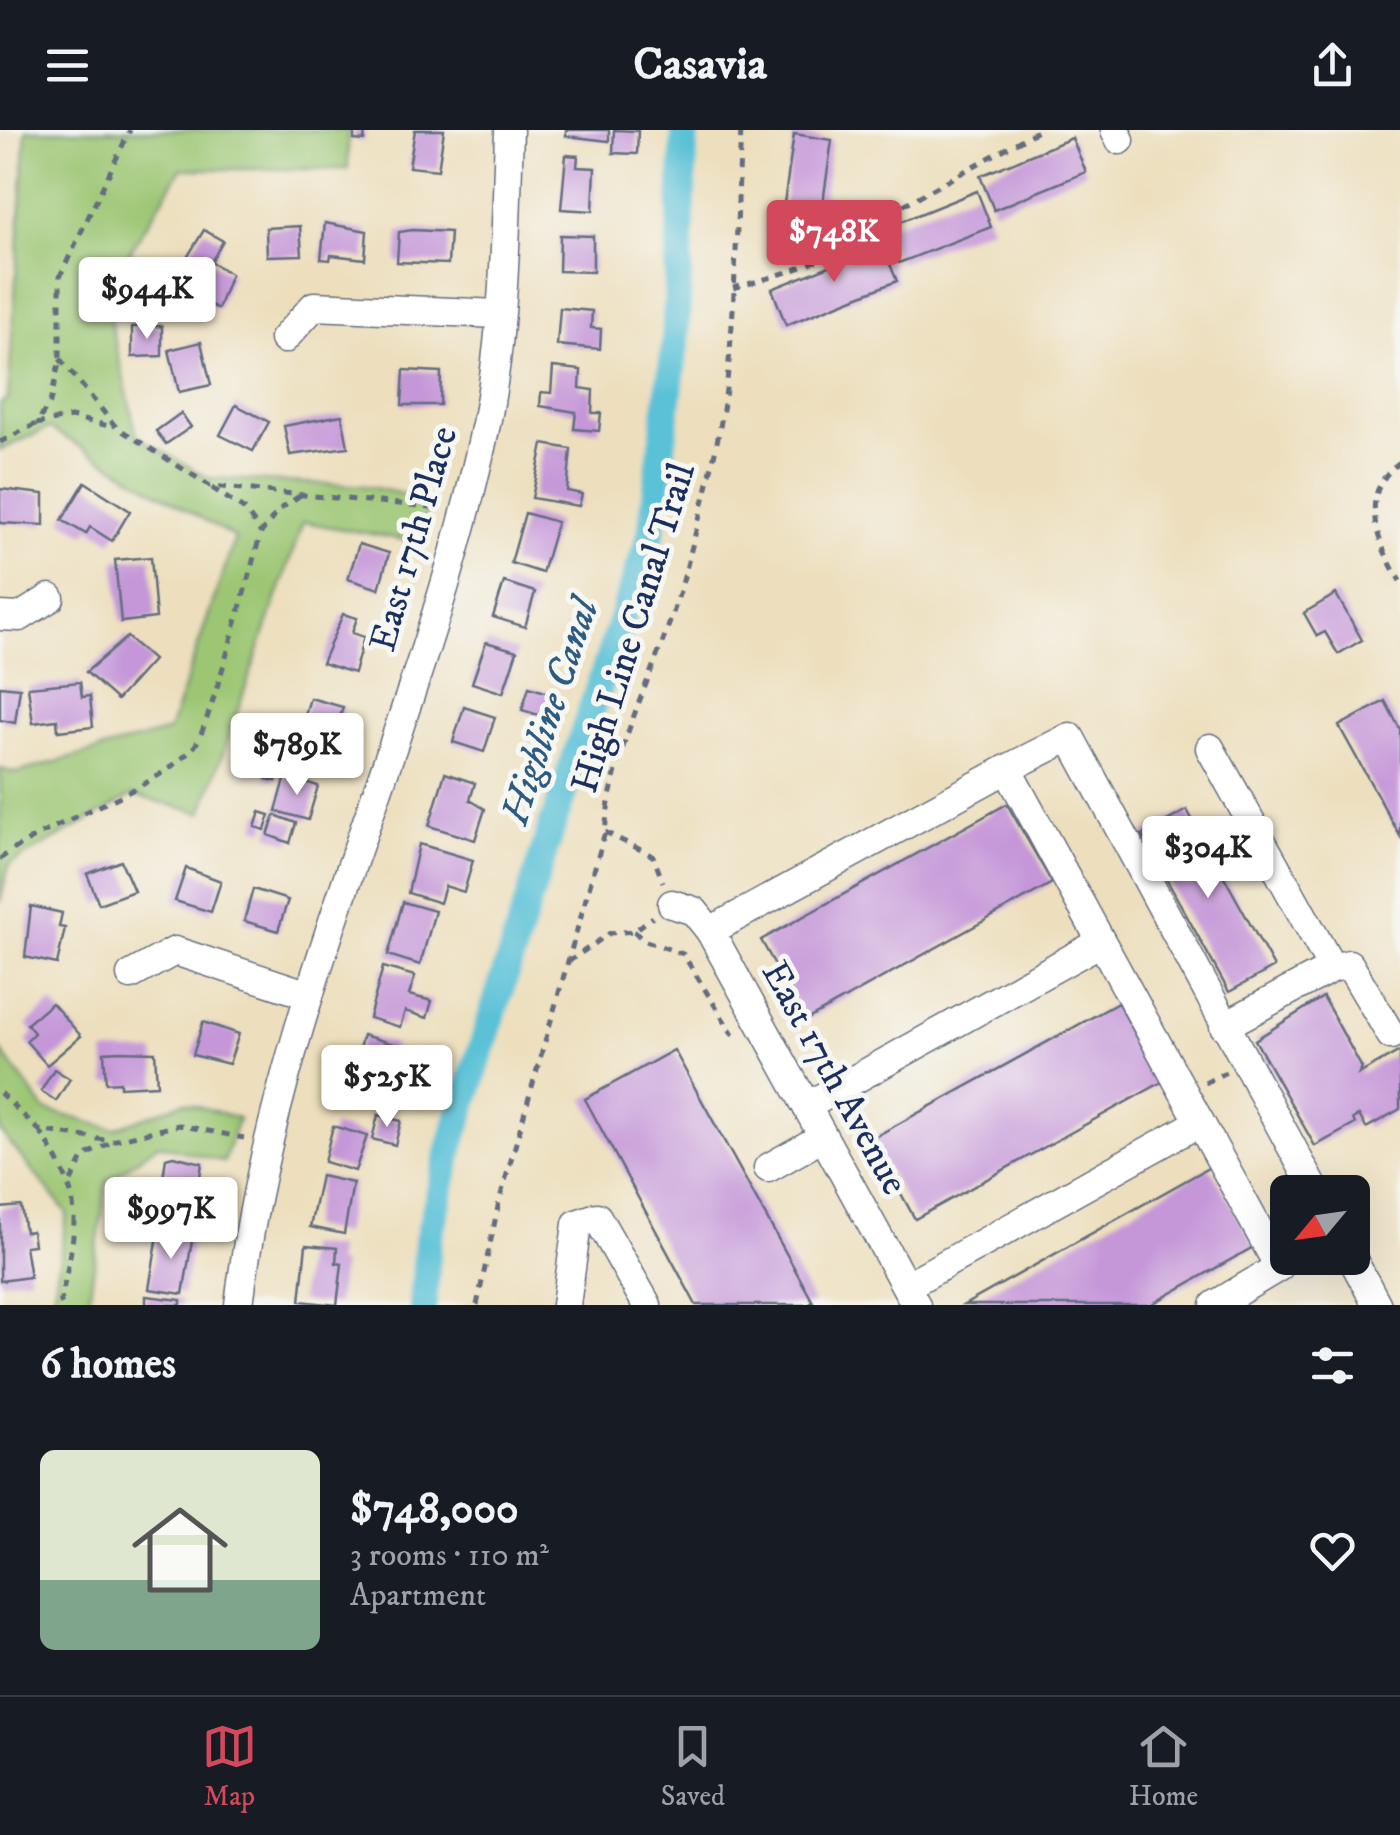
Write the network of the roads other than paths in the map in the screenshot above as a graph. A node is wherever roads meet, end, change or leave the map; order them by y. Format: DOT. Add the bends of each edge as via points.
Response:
graph roads {
  1 [pos="509,130"];
  2 [pos="498,314"];
  3 [pos="284,338"];
  4 [pos="50,598"];
  5 [pos="0,616"];
  6 [pos="1210,748"];
  7 [pos="1007,769"];
  8 [pos="672,904"];
  9 [pos="710,931"];
  10 [pos="1101,942"];
  11 [pos="1332,968"];
  12 [pos="131,975"];
  13 [pos="309,996"];
  14 [pos="1224,1026"];
  15 [pos="1390,1035"];
  16 [pos="806,1106"];
  17 [pos="1200,1122"];
  18 [pos="823,1136"];
  19 [pos="768,1168"];
  20 [pos="1307,1175"];
  21 [pos="1361,1275"];
  22 [pos="911,1296"];
  23 [pos="239,1305"];
  24 [pos="566,1305"];
  25 [pos="647,1305"];
  26 [pos="1215,1305"];
  27 [pos="1378,1305"];
  1 -- 2 [label="street, East 17th Place"];
  2 -- 3 [label="street" via="314,306"];
  2 -- 13 [label="street, East 17th Place" via="486,423 464,510"];
  4 -- 5 [label="street" via="20,617"];
  6 -- 11 [label="street"];
  7 -- 9 [label="street"];
  7 -- 10 [label="street"];
  7 -- 14 [label="street" via="1070,737"];
  8 -- 9 [label="street, East 17th Avenue" via="694,911"];
  9 -- 16 [label="street, East 17th Avenue"];
  10 -- 16 [label="street"];
  10 -- 17 [label="street"];
  11 -- 14 [label="street"];
  11 -- 15 [label="street" via="1349,964"];
  12 -- 13 [label="street" via="175,951"];
  13 -- 23 [label="street, East 17th Place" via="266,1142"];
  14 -- 20 [label="street"];
  16 -- 18 [label="street, East 17th Avenue"];
  17 -- 22 [label="street"];
  17 -- 26 [label="street" via="1280,1268"];
  18 -- 19 [label="street"];
  18 -- 22 [label="street, East 17th Avenue"];
  21 -- 27 [label="street"];
  24 -- 25 [label="street" via="576,1224 597,1217"];
}
